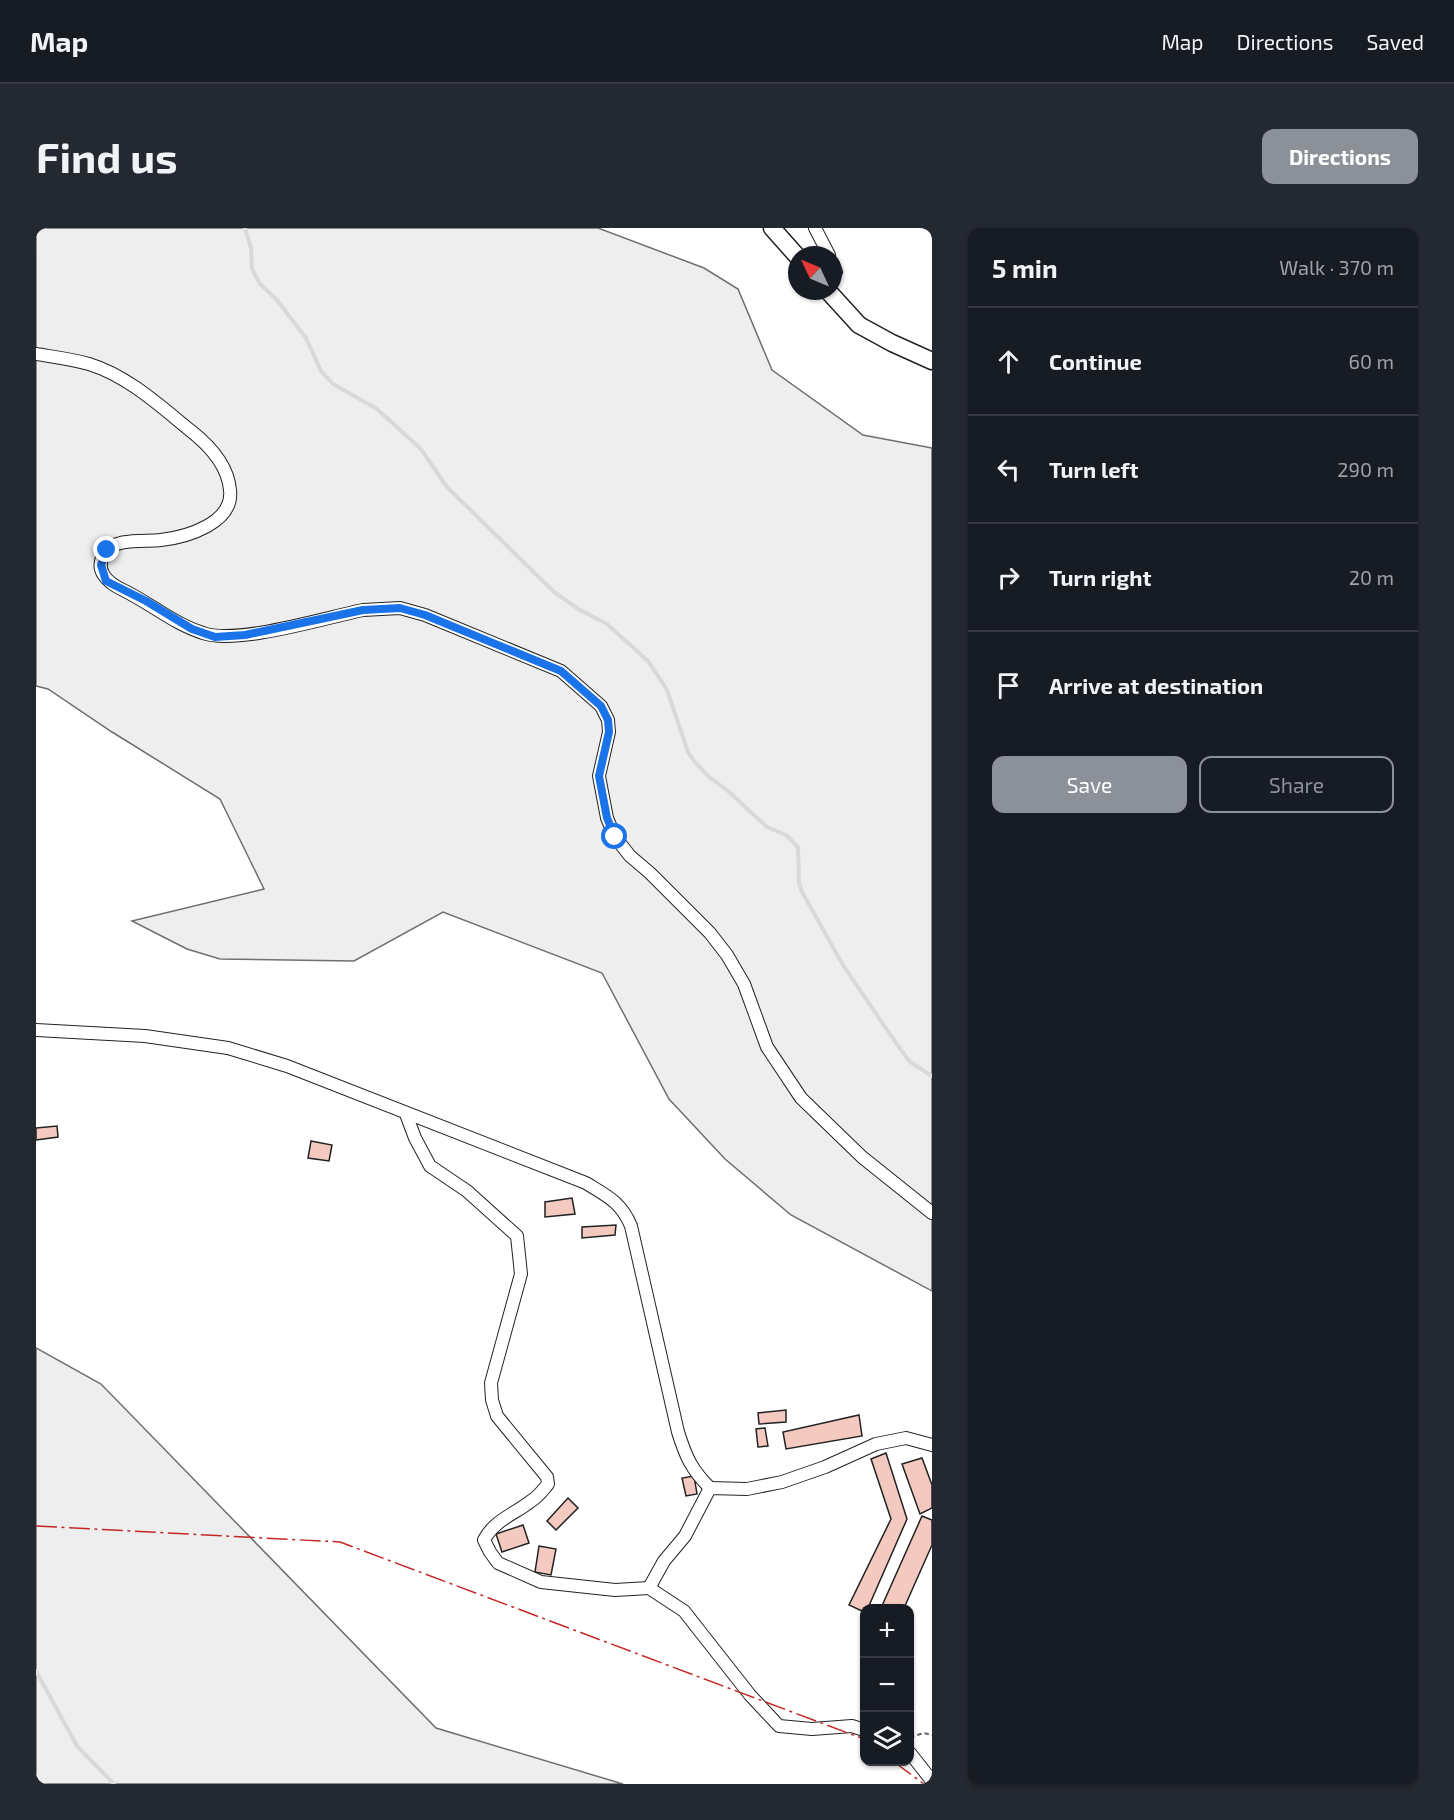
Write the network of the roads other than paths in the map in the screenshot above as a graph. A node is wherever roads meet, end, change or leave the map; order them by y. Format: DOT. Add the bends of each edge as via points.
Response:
graph roads {
  1 [pos="772,228"];
  2 [pos="815,228"];
  3 [pos="788,246"];
  4 [pos="824,246"];
  5 [pos="836,300"];
  6 [pos="36,354"];
  7 [pos="932,361"];
  8 [pos="36,1030"];
  9 [pos="406,1114"];
  10 [pos="932,1213"];
  11 [pos="932,1445"];
  12 [pos="711,1488"];
  13 [pos="649,1588"];
  14 [pos="860,1729"];
  15 [pos="914,1759"];
  16 [pos="932,1781"];
  1 -- 3 [label="street"];
  2 -- 4 [label="street"];
  5 -- 7 [label="street" via="859,324"];
  6 -- 10 [label="street" via="88,364 123,379 208,445 230,483 229,505 215,521 176,538 117,544 107,550 101,571 111,585 192,629 215,637 245,635 373,609 411,610 561,671 601,706 609,732 599,776 615,837 727,955 744,984 767,1047 801,1098 862,1157"];
  8 -- 9 [label="street" via="145,1036 228,1047"];
  9 -- 12 [label="street" via="586,1183 624,1210 631,1226 678,1432 695,1473"];
  9 -- 13 [label="street" via="430,1166 475,1198 517,1236 521,1274 490,1383 492,1400 497,1416 548,1477 548,1484 487,1534 484,1540 490,1552 498,1563 541,1582 615,1590"];
  11 -- 12 [label="street" via="906,1438 876,1444 782,1482 747,1489"];
  12 -- 13 [label="street" via="685,1536 664,1561"];
  13 -- 14 [label="street" via="684,1611 779,1726"];
  15 -- 16 [label="street"];
}
